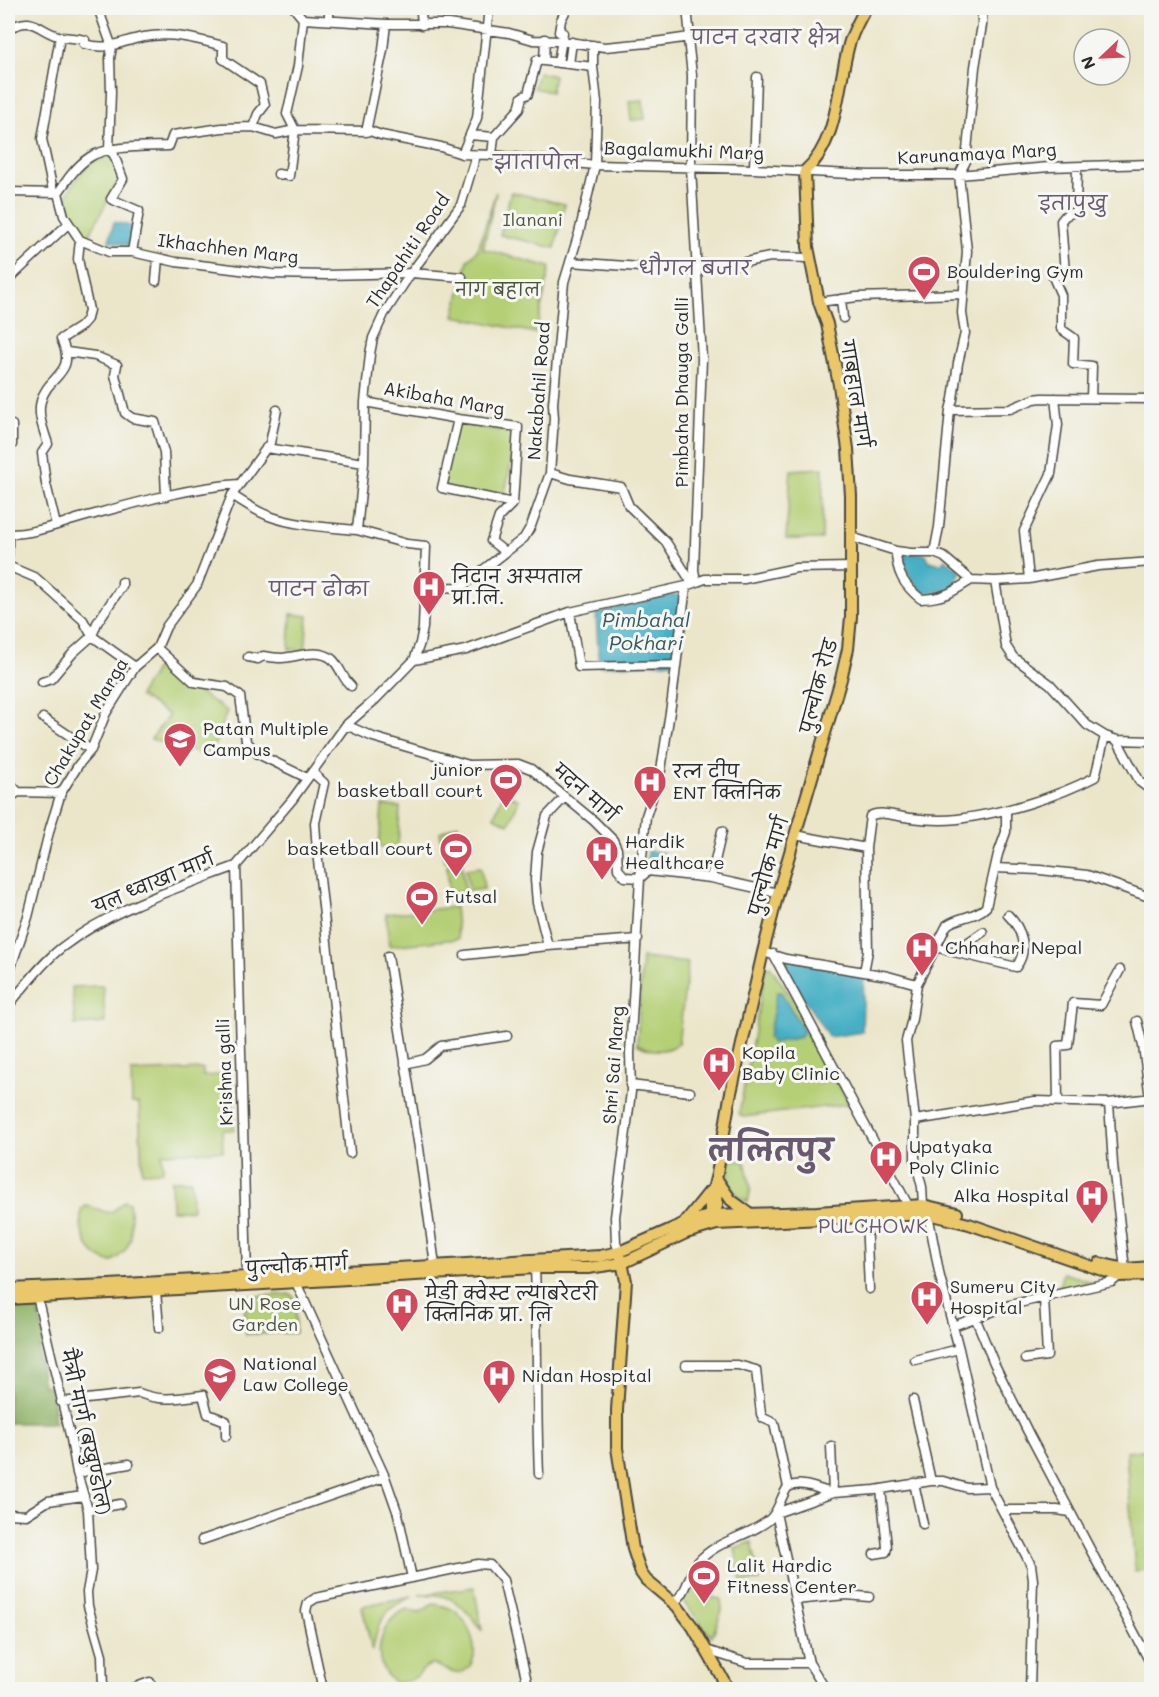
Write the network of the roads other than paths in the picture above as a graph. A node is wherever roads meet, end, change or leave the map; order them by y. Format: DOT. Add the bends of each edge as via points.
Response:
graph roads {
  1 [pos="98,8"];
  2 [pos="294,8"];
  3 [pos="329,8"];
  4 [pos="489,8"];
  5 [pos="567,8"];
  6 [pos="687,8"];
  7 [pos="867,8"];
  8 [pos="982,8"];
  9 [pos="421,12"];
  10 [pos="303,19"];
  11 [pos="329,20"];
  12 [pos="386,24"];
  13 [pos="422,24"];
  14 [pos="8,29"];
  15 [pos="487,30"];
  16 [pos="60,36"];
  17 [pos="560,36"];
  18 [pos="690,37"];
  19 [pos="547,40"];
  20 [pos="572,42"];
  21 [pos="593,45"];
  22 [pos="112,47"];
  23 [pos="544,62"];
  24 [pos="558,63"];
  25 [pos="569,64"];
  26 [pos="593,67"];
  27 [pos="757,77"];
  28 [pos="253,127"];
  29 [pos="295,130"];
  30 [pos="366,132"];
  31 [pos="470,135"];
  32 [pos="494,137"];
  33 [pos="109,150"];
  34 [pos="462,154"];
  35 [pos="476,155"];
  36 [pos="492,155"];
  37 [pos="1152,164"];
  38 [pos="595,165"];
  39 [pos="1077,167"];
  40 [pos="691,168"];
  41 [pos="754,169"];
  42 [pos="804,171"];
  43 [pos="960,171"];
  44 [pos="278,174"];
  45 [pos="8,192"];
  46 [pos="56,192"];
  47 [pos="68,224"];
  48 [pos="80,240"];
  49 [pos="132,252"];
  50 [pos="158,258"];
  51 [pos="810,258"];
  52 [pos="570,262"];
  53 [pos="697,267"];
  54 [pos="411,273"];
  55 [pos="462,278"];
  56 [pos="8,280"];
  57 [pos="156,281"];
  58 [pos="963,294"];
  59 [pos="841,299"];
  60 [pos="819,302"];
  61 [pos="843,318"];
  62 [pos="67,352"];
  63 [pos="1055,398"];
  64 [pos="1091,398"];
  65 [pos="1152,399"];
  66 [pos="365,402"];
  67 [pos="277,410"];
  68 [pos="950,410"];
  69 [pos="458,419"];
  70 [pos="12,424"];
  71 [pos="8,448"];
  72 [pos="266,448"];
  73 [pos="364,463"];
  74 [pos="550,473"];
  75 [pos="239,484"];
  76 [pos="232,495"];
  77 [pos="166,496"];
  78 [pos="513,503"];
  79 [pos="56,525"];
  80 [pos="357,530"];
  81 [pos="8,534"];
  82 [pos="851,537"];
  83 [pos="896,551"];
  84 [pos="505,552"];
  85 [pos="852,553"];
  86 [pos="934,553"];
  87 [pos="8,554"];
  88 [pos="1152,562"];
  89 [pos="8,566"];
  90 [pos="852,567"];
  91 [pos="1029,579"];
  92 [pos="971,580"];
  93 [pos="995,581"];
  94 [pos="122,582"];
  95 [pos="691,583"];
  96 [pos="425,588"];
  97 [pos="570,612"];
  98 [pos="93,636"];
  99 [pos="157,648"];
  100 [pos="248,657"];
  101 [pos="414,660"];
  102 [pos="676,665"];
  103 [pos="135,667"];
  104 [pos="42,682"];
  105 [pos="351,686"];
  106 [pos="43,718"];
  107 [pos="346,725"];
  108 [pos="1105,736"];
  109 [pos="1116,740"];
  110 [pos="1152,741"];
  111 [pos="91,750"];
  112 [pos="309,775"];
  113 [pos="8,781"];
  114 [pos="807,790"];
  115 [pos="1152,791"];
  116 [pos="18,792"];
  117 [pos="61,793"];
  118 [pos="564,798"];
  119 [pos="8,799"];
  120 [pos="1006,811"];
  121 [pos="722,831"];
  122 [pos="795,835"];
  123 [pos="866,848"];
  124 [pos="236,866"];
  125 [pos="995,868"];
  126 [pos="640,878"];
  127 [pos="711,878"];
  128 [pos="778,893"];
  129 [pos="1152,898"];
  130 [pos="1008,915"];
  131 [pos="983,932"];
  132 [pos="638,939"];
  133 [pos="548,946"];
  134 [pos="935,947"];
  135 [pos="954,952"];
  136 [pos="768,953"];
  137 [pos="465,955"];
  138 [pos="388,956"];
  139 [pos="1120,970"];
  140 [pos="864,972"];
  141 [pos="8,976"];
  142 [pos="917,984"];
  143 [pos="8,1006"];
  144 [pos="1137,1021"];
  145 [pos="507,1036"];
  146 [pos="405,1064"];
  147 [pos="630,1085"];
  148 [pos="690,1092"];
  149 [pos="1151,1098"];
  150 [pos="1058,1101"];
  151 [pos="1109,1103"];
  152 [pos="915,1120"];
  153 [pos="350,1152"];
  154 [pos="717,1179"];
  155 [pos="908,1205"];
  156 [pos="926,1210"];
  157 [pos="749,1213"];
  158 [pos="866,1217"];
  159 [pos="714,1220"];
  160 [pos="682,1224"];
  161 [pos="619,1252"];
  162 [pos="587,1263"];
  163 [pos="623,1263"];
  164 [pos="435,1265"];
  165 [pos="1152,1267"];
  166 [pos="535,1268"];
  167 [pos="1122,1272"];
  168 [pos="1152,1275"];
  169 [pos="247,1276"];
  170 [pos="294,1279"];
  171 [pos="8,1289"];
  172 [pos="869,1289"];
  173 [pos="156,1291"];
  174 [pos="36,1293"];
  175 [pos="1044,1298"];
  176 [pos="8,1299"];
  177 [pos="975,1317"];
  178 [pos="953,1326"];
  179 [pos="159,1328"];
  180 [pos="959,1349"];
  181 [pos="1025,1359"];
  182 [pos="915,1360"];
  183 [pos="687,1365"];
  184 [pos="913,1400"];
  185 [pos="61,1402"];
  186 [pos="226,1436"];
  187 [pos="831,1446"];
  188 [pos="129,1464"];
  189 [pos="77,1473"];
  190 [pos="539,1474"];
  191 [pos="385,1477"];
  192 [pos="931,1481"];
  193 [pos="914,1483"];
  194 [pos="788,1487"];
  195 [pos="990,1487"];
  196 [pos="881,1489"];
  197 [pos="833,1493"];
  198 [pos="83,1496"];
  199 [pos="120,1504"];
  200 [pos="88,1510"];
  201 [pos="1003,1510"];
  202 [pos="1070,1512"];
  203 [pos="776,1513"];
  204 [pos="8,1514"];
  205 [pos="923,1524"];
  206 [pos="202,1540"];
  207 [pos="874,1554"];
  208 [pos="412,1578"];
  209 [pos="868,1597"];
  210 [pos="795,1600"];
  211 [pos="673,1603"];
  212 [pos="709,1651"];
  213 [pos="809,1663"];
  214 [pos="1152,1666"];
  215 [pos="150,1682"];
  216 [pos="103,1689"];
  217 [pos="128,1689"];
  218 [pos="323,1689"];
  219 [pos="529,1689"];
  220 [pos="729,1689"];
  221 [pos="826,1689"];
  222 [pos="1030,1689"];
  1 -- 22 [label="street"];
  2 -- 10 [label="street"];
  3 -- 11 [label="street"];
  4 -- 15 [label="street"];
  5 -- 17 [label="street"];
  6 -- 18 [label="street, Pimbaha Dhauga Galli"];
  7 -- 42 [label="main road" via="850,41 826,139 819,156"];
  8 -- 43 [label="street" via="966,161"];
  9 -- 13 [label="street"];
  10 -- 11 [label="street"];
  10 -- 29 [label="street" via="287,114"];
  11 -- 12 [label="street"];
  12 -- 13 [label="street"];
  12 -- 30 [label="street"];
  13 -- 15 [label="street"];
  14 -- 16 [label="street" via="20,23 33,24"];
  15 -- 19 [label="street"];
  15 -- 31 [label="street" via="477,118"];
  16 -- 22 [label="street" via="85,40 84,44 90,46"];
  16 -- 46 [label="street" via="42,139"];
  17 -- 19 [label="street"];
  17 -- 20 [label="street"];
  17 -- 24 [label="street"];
  18 -- 21 [label="street" via="648,44"];
  18 -- 40 [label="street, Pimbaha Dhauga Galli"];
  19 -- 23 [label="street"];
  20 -- 21 [label="street"];
  20 -- 25 [label="street"];
  21 -- 26 [label="street, Nakabahil Road"];
  22 -- 28 [label="street" via="143,37 176,35 223,46 223,60 260,84 265,105"];
  22 -- 33 [label="street"];
  23 -- 24 [label="street"];
  23 -- 32 [label="street" via="537,60 528,94"];
  24 -- 25 [label="street"];
  25 -- 26 [label="street"];
  26 -- 38 [label="street, Nakabahil Road" via="597,102"];
  27 -- 41 [label="street"];
  28 -- 29 [label="street" via="276,134"];
  28 -- 33 [label="street" via="173,135 169,146"];
  29 -- 30 [label="street"];
  29 -- 44 [label="street" via="289,176"];
  30 -- 34 [label="street"];
  31 -- 32 [label="street"];
  31 -- 34 [label="street"];
  32 -- 36 [label="street"];
  33 -- 46 [label="street" via="91,156"];
  33 -- 49 [label="street" via="123,178 111,199 139,211"];
  34 -- 35 [label="street, Bagalamukhi Marg"];
  35 -- 36 [label="street, Bagalamukhi Marg"];
  35 -- 54 [label="street, Thapahiti Road" via="461,205"];
  36 -- 38 [label="street, Bagalamukhi Marg"];
  37 -- 39 [label="street, Karunamaya Marg"];
  38 -- 40 [label="street, Bagalamukhi Marg"];
  38 -- 52 [label="street, Nakabahil Road"];
  39 -- 43 [label="street, Karunamaya Marg"];
  39 -- 64 [label="street" via="1076,211 1061,221 1065,273 1053,277 1061,295 1061,329 1074,338 1073,364 1092,366"];
  40 -- 41 [label="street, Bagalamukhi Marg"];
  40 -- 53 [label="street, Pimbaha Dhauga Galli"];
  41 -- 42 [label="street, Bagalamukhi Marg"];
  42 -- 43 [label="street, Karunamaya Marg" via="869,175"];
  42 -- 51 [label="main road, गाबहाल मार्ग"];
  43 -- 58 [label="street" via="967,251"];
  45 -- 46 [label="street"];
  46 -- 47 [label="street"];
  47 -- 48 [label="street"];
  47 -- 56 [label="street"];
  48 -- 49 [label="street, Ikhachhen Marg" via="109,252"];
  48 -- 62 [label="street" via="78,259 89,310 80,327 61,339"];
  49 -- 50 [label="street, Ikhachhen Marg"];
  50 -- 54 [label="street, Ikhachhen Marg" via="272,274"];
  50 -- 57 [label="street"];
  51 -- 53 [label="street" via="770,257"];
  51 -- 60 [label="main road, गाबहाल मार्ग"];
  52 -- 53 [label="street"];
  52 -- 74 [label="street, Nakabahil Road" via="564,282 558,343"];
  53 -- 95 [label="street, Pimbaha Dhauga Galli" via="702,359"];
  54 -- 55 [label="street, Ikhachhen Marg"];
  54 -- 66 [label="street, Thapahiti Road" via="373,338"];
  58 -- 59 [label="street"];
  58 -- 68 [label="street" via="965,333"];
  59 -- 60 [label="street"];
  59 -- 61 [label="street"];
  60 -- 82 [label="main road, गाबहाल मार्ग" via="829,334 847,440"];
  62 -- 77 [label="street" via="95,356 117,365 115,375 125,414 155,422 164,452"];
  62 -- 79 [label="street" via="65,366 40,403 48,444 42,453 46,484"];
  63 -- 64 [label="street"];
  63 -- 68 [label="street" via="1034,399 1010,409"];
  63 -- 91 [label="street" via="1058,425 1051,474 1024,531"];
  64 -- 65 [label="street"];
  66 -- 69 [label="street, Akibaha Marg"];
  66 -- 73 [label="street, Thapahiti Road"];
  67 -- 72 [label="street, Chakupat Marga"];
  68 -- 86 [label="street"];
  69 -- 78 [label="street, Akibaha Marg" via="518,428"];
  69 -- 78 [label="street" via="442,488"];
  70 -- 71 [label="street" via="13,442"];
  72 -- 73 [label="street"];
  72 -- 75 [label="street, Chakupat Marga"];
  73 -- 80 [label="street, Thapahiti Road"];
  74 -- 84 [label="street, Nakabahil Road" via="531,526 524,538"];
  74 -- 95 [label="street" via="621,487 629,506 666,542"];
  75 -- 76 [label="street, Chakupat Marga"];
  75 -- 77 [label="street"];
  76 -- 80 [label="street" via="270,517"];
  76 -- 99 [label="street, Chakupat Marga" via="197,585 166,627"];
  77 -- 79 [label="street"];
  78 -- 84 [label="street" via="499,517 491,541"];
  79 -- 81 [label="street"];
  80 -- 96 [label="street" via="426,546"];
  81 -- 87 [label="street"];
  82 -- 83 [label="street"];
  82 -- 85 [label="main road, गाबहाल मार्ग"];
  83 -- 86 [label="street"];
  83 -- 92 [label="street" via="898,572 921,599 942,597"];
  84 -- 96 [label="street, Nakabahil Road" via="461,587"];
  85 -- 90 [label="main road, पुल्चोक रोड"];
  86 -- 92 [label="street" via="944,556"];
  88 -- 91 [label="street" via="1098,566"];
  89 -- 98 [label="street" via="36,578 83,620"];
  90 -- 95 [label="street" via="796,568 744,579"];
  90 -- 114 [label="main road, पुल्चोक रोड" via="848,650"];
  91 -- 93 [label="street"];
  92 -- 93 [label="street"];
  93 -- 108 [label="street" via="1006,646 1013,657 1050,684 1087,725"];
  94 -- 98 [label="street"];
  95 -- 97 [label="street"];
  95 -- 102 [label="street, Pimbaha Dhauga Galli"];
  96 -- 101 [label="street" via="420,643"];
  97 -- 101 [label="street" via="466,650"];
  97 -- 102 [label="street" via="579,667"];
  98 -- 103 [label="street"];
  98 -- 104 [label="street" via="51,679"];
  99 -- 103 [label="street, Chakupat Marga"];
  99 -- 112 [label="street" via="194,682 227,687 240,696 246,741 258,754"];
  100 -- 105 [label="street" via="326,656 337,664"];
  101 -- 107 [label="street"];
  102 -- 126 [label="street, Shri Sai Marg" via="661,770 646,816"];
  103 -- 111 [label="street, Chakupat Marga" via="106,713"];
  106 -- 111 [label="street"];
  107 -- 112 [label="street"];
  107 -- 118 [label="street, मदन मार्ग" via="366,735 469,765 518,764 531,769"];
  108 -- 109 [label="street"];
  108 -- 120 [label="street" via="1095,777"];
  109 -- 110 [label="street"];
  109 -- 115 [label="street" via="1140,782"];
  111 -- 117 [label="street, Chakupat Marga"];
  112 -- 124 [label="street"];
  112 -- 153 [label="street" via="324,783 315,823"];
  113 -- 116 [label="street"];
  114 -- 122 [label="main road, पुल्चोक मार्ग"];
  116 -- 117 [label="street"];
  116 -- 119 [label="street"];
  117 -- 141 [label="street, Chakupat Marga"];
  118 -- 126 [label="street, मदन मार्ग" via="613,840 622,875"];
  118 -- 133 [label="street" via="547,816 537,852 537,903"];
  120 -- 123 [label="street" via="956,819 873,814"];
  120 -- 125 [label="street" via="1006,832"];
  121 -- 127 [label="street"];
  122 -- 123 [label="street"];
  122 -- 128 [label="main road, पुल्चोक मार्ग"];
  123 -- 140 [label="street" via="868,942"];
  124 -- 143 [label="street, यल ध्वाखा मार्ग" via="143,901 95,925 59,949"];
  124 -- 169 [label="street, Krishna galli"];
  125 -- 129 [label="street" via="1087,875"];
  125 -- 134 [label="street" via="986,907 980,913 946,925"];
  126 -- 127 [label="street" via="648,871"];
  126 -- 132 [label="street, Shri Sai Marg"];
  127 -- 128 [label="street"];
  128 -- 136 [label="main road, पुल्चोक मार्ग"];
  130 -- 135 [label="street" via="1016,922 1023,941 1023,954 1016,967"];
  131 -- 135 [label="street"];
  132 -- 133 [label="street"];
  132 -- 147 [label="street, Shri Sai Marg"];
  133 -- 137 [label="street"];
  134 -- 135 [label="street"];
  134 -- 142 [label="street"];
  136 -- 140 [label="street"];
  136 -- 154 [label="main road, पुल्चोक मार्ग" via="730,1097"];
  136 -- 155 [label="street"];
  138 -- 146 [label="street"];
  139 -- 150 [label="street" via="1101,1005 1073,1003 1068,1044 1056,1046"];
  140 -- 142 [label="street"];
  142 -- 152 [label="street" via="906,1041"];
  144 -- 149 [label="street"];
  145 -- 146 [label="street" via="441,1046 425,1059"];
  146 -- 164 [label="street"];
  147 -- 148 [label="street"];
  147 -- 161 [label="street, Shri Sai Marg" via="615,1217"];
  149 -- 151 [label="street"];
  150 -- 151 [label="street"];
  150 -- 152 [label="street" via="1035,1101"];
  151 -- 167 [label="street"];
  152 -- 156 [label="street" via="914,1152"];
  154 -- 157 [label="main road" via="731,1200"];
  154 -- 159 [label="main road, पुल्चोक मार्ग" via="709,1207"];
  154 -- 160 [label="main road"];
  155 -- 156 [label="main road"];
  155 -- 157 [label="main road"];
  156 -- 158 [label="main road"];
  156 -- 167 [label="main road"];
  156 -- 178 [label="street"];
  157 -- 159 [label="main road"];
  158 -- 159 [label="main road"];
  158 -- 172 [label="street"];
  159 -- 160 [label="main road"];
  159 -- 163 [label="main road"];
  160 -- 161 [label="main road"];
  161 -- 162 [label="main road"];
  161 -- 163 [label="main road"];
  162 -- 163 [label="main road"];
  162 -- 164 [label="main road, पुल्चोक मार्ग"];
  162 -- 166 [label="main road, पुल्चोक मार्ग"];
  163 -- 211 [label="main road" via="626,1281 617,1448 629,1531 646,1580"];
  164 -- 170 [label="main road, पुल्चोक मार्ग"];
  165 -- 167 [label="main road"];
  166 -- 170 [label="main road, पुल्चोक मार्ग"];
  166 -- 190 [label="street"];
  167 -- 168 [label="main road"];
  167 -- 175 [label="street" via="1112,1281"];
  169 -- 170 [label="main road, पुल्चोक मार्ग"];
  169 -- 174 [label="main road, पुल्चोक मार्ग"];
  170 -- 173 [label="main road, पुल्चोक मार्ग"];
  170 -- 191 [label="street"];
  171 -- 174 [label="main road, पुल्चोक मार्ग"];
  173 -- 174 [label="main road, पुल्चोक मार्ग"];
  173 -- 179 [label="street"];
  174 -- 176 [label="main road, पुल्चोक मार्ग"];
  174 -- 185 [label="street, मैत्री मार्ग (बखुण्डोल)"];
  175 -- 177 [label="street"];
  175 -- 181 [label="street" via="1047,1356"];
  177 -- 178 [label="street"];
  177 -- 202 [label="street" via="1008,1393"];
  178 -- 180 [label="street"];
  180 -- 182 [label="street"];
  180 -- 195 [label="street"];
  183 -- 194 [label="street" via="738,1365 756,1370 761,1414 774,1423"];
  184 -- 192 [label="street"];
  185 -- 186 [label="street" via="139,1393 149,1398 202,1395 208,1414 226,1421"];
  185 -- 189 [label="street, मैत्री मार्ग (बखुण्डोल)"];
  187 -- 197 [label="street"];
  188 -- 189 [label="street"];
  189 -- 198 [label="street, मैत्री मार्ग (बखुण्डोल)"];
  191 -- 206 [label="street"];
  191 -- 208 [label="street" via="403,1532"];
  192 -- 193 [label="street"];
  192 -- 195 [label="street" via="967,1488"];
  193 -- 196 [label="street"];
  193 -- 205 [label="street"];
  194 -- 197 [label="street" via="810,1486"];
  194 -- 203 [label="street"];
  195 -- 201 [label="street"];
  196 -- 197 [label="street"];
  196 -- 207 [label="street" via="887,1547 886,1552"];
  197 -- 203 [label="street"];
  198 -- 200 [label="street, मैत्री मार्ग (बखुण्डोल)"];
  198 -- 204 [label="street" via="48,1501 26,1515"];
  199 -- 200 [label="street"];
  200 -- 216 [label="street, मैत्री मार्ग (बखुण्डोल)" via="88,1606 102,1655"];
  201 -- 202 [label="street"];
  201 -- 222 [label="street" via="1031,1565"];
  202 -- 214 [label="street"];
  203 -- 210 [label="street"];
  203 -- 211 [label="street" via="768,1521 712,1549 695,1566 689,1583"];
  208 -- 218 [label="street" via="308,1603 306,1611"];
  208 -- 219 [label="street" via="490,1565 503,1580"];
  209 -- 210 [label="street"];
  210 -- 213 [label="street"];
  211 -- 212 [label="main road"];
  212 -- 213 [label="street" via="747,1663"];
  212 -- 220 [label="main road"];
  213 -- 221 [label="street"];
  215 -- 217 [label="street"];
}
